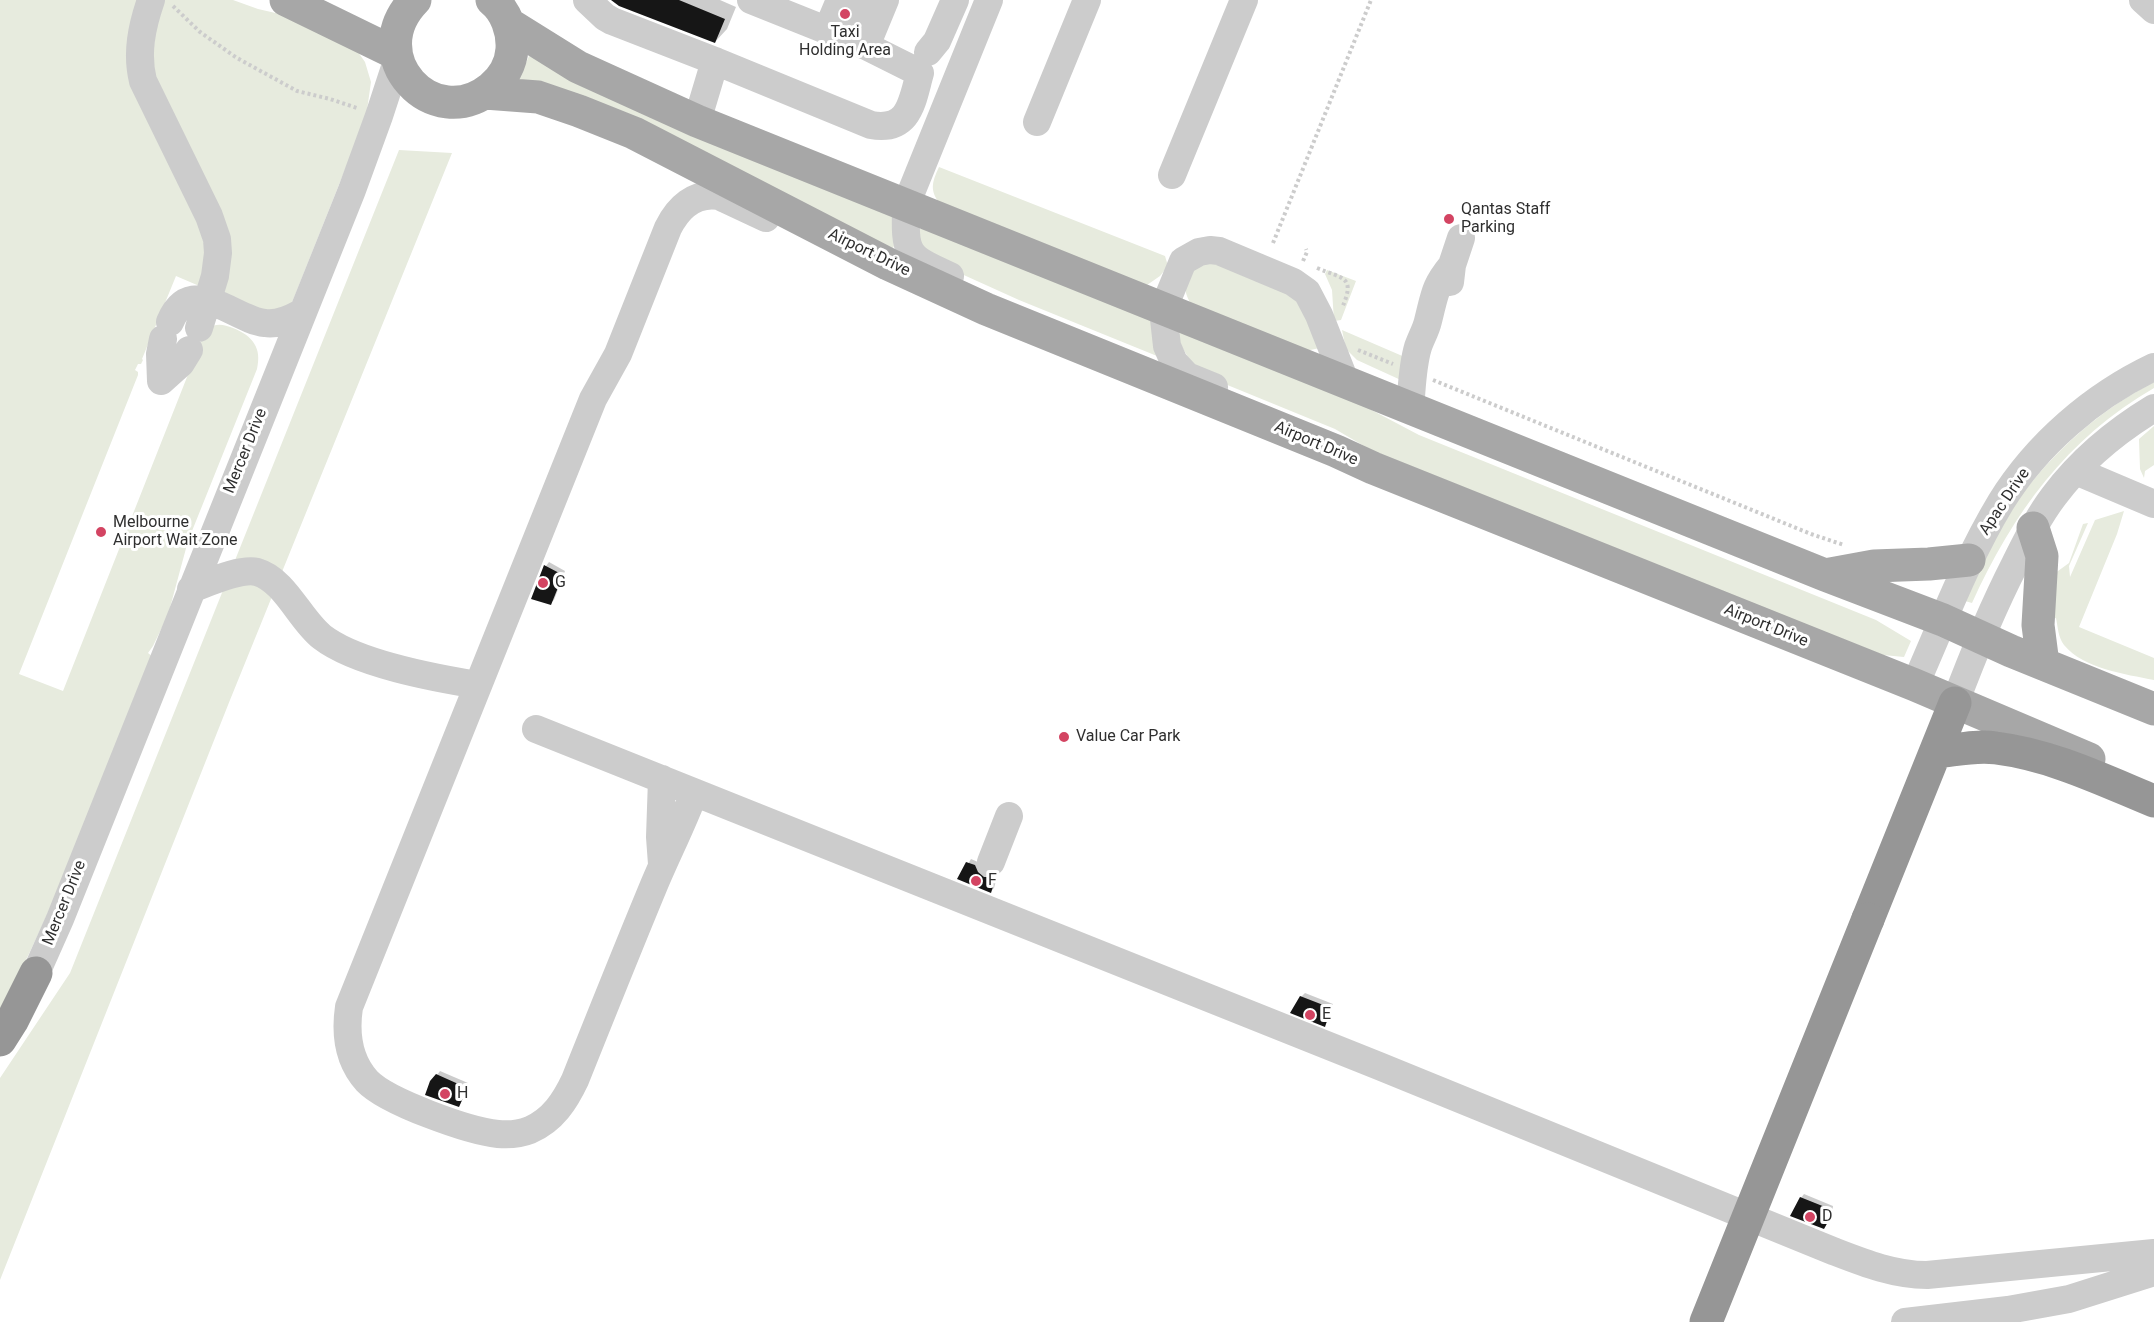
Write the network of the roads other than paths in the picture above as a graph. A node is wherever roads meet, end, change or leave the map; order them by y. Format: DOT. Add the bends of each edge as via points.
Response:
graph roads {
  1 [pos="286,0"];
  2 [pos="413,0"];
  3 [pos="587,0"];
  4 [pos="840,0"];
  5 [pos="862,0"];
  6 [pos="885,0"];
  7 [pos="955,0"];
  8 [pos="989,0"];
  9 [pos="1087,0"];
  10 [pos="1244,0"];
  11 [pos="2143,0"];
  12 [pos="158,2"];
  13 [pos="498,7"];
  14 [pos="2154,10"];
  15 [pos="798,15"];
  16 [pos="928,52"];
  17 [pos="396,57"];
  18 [pos="715,61"];
  19 [pos="485,93"];
  20 [pos="697,121"];
  21 [pos="1037,122"];
  22 [pos="1172,175"];
  23 [pos="906,205"];
  24 [pos="1457,251"];
  25 [pos="888,264"];
  26 [pos="208,300"];
  27 [pos="1163,310"];
  28 [pos="301,313"];
  29 [pos="195,337"];
  30 [pos="1063,342"];
  31 [pos="2154,367"];
  32 [pos="275,380"];
  33 [pos="1345,381"];
  34 [pos="2154,408"];
  35 [pos="1410,409"];
  36 [pos="1336,451"];
  37 [pos="2076,471"];
  38 [pos="2154,504"];
  39 [pos="2033,528"];
  40 [pos="1969,560"];
  41 [pos="1825,575"];
  42 [pos="191,589"];
  43 [pos="1943,620"];
  44 [pos="1980,637"];
  45 [pos="2043,664"];
  46 [pos="399,668"];
  47 [pos="478,685"];
  48 [pos="1915,685"];
  49 [pos="1954,703"];
  50 [pos="2154,709"];
  51 [pos="464,721"];
  52 [pos="536,729"];
  53 [pos="1936,752"];
  54 [pos="662,779"];
  55 [pos="2154,786"];
  56 [pos="694,793"];
  57 [pos="2154,801"];
  58 [pos="1009,816"];
  59 [pos="990,862"];
  60 [pos="662,866"];
  61 [pos="36,973"];
  62 [pos="0,1040"];
  63 [pos="2154,1253"];
  64 [pos="2154,1272"];
  65 [pos="1706,1322"];
  66 [pos="1905,1322"];
  1 -- 17 [label="main road"];
  2 -- 17 [label="main road" via="400,20 394,42"];
  3 -- 18 [label="street" via="612,21"];
  4 -- 15 [label="street"];
  5 -- 15 [label="street"];
  6 -- 15 [label="street"];
  7 -- 16 [label="street"];
  8 -- 23 [label="street"];
  9 -- 21 [label="street"];
  10 -- 22 [label="street"];
  11 -- 14 [label="street"];
  12 -- 26 [label="street" via="140,43 141,73 215,233 218,262"];
  13 -- 19 [label="main road" via="512,44 503,75"];
  13 -- 20 [label="main road" via="578,67"];
  15 -- 18 [label="street" via="920,73 909,110 902,119 894,125 871,125"];
  17 -- 19 [label="main road" via="410,84 423,94 454,102"];
  17 -- 28 [label="street, Mercer Drive" via="352,190"];
  18 -- 20 [label="street"];
  19 -- 25 [label="main road, Airport Drive" via="538,97 634,133"];
  20 -- 23 [label="main road"];
  23 -- 27 [label="main road"];
  23 -- 30 [label="street" via="905,239 916,259 999,299"];
  24 -- 35 [label="street" via="1445,296 1418,347"];
  25 -- 30 [label="main road, Airport Drive"];
  25 -- 47 [label="street" via="811,241 719,196 684,205 672,220 618,354 593,399"];
  26 -- 28 [label="street" via="266,324"];
  26 -- 29 [label="street"];
  26 -- 29 [label="street" via="183,304 174,313 160,354 161,381 182,363"];
  27 -- 33 [label="main road"];
  27 -- 33 [label="street" via="1183,261 1199,252 1218,251 1293,282 1306,292"];
  27 -- 36 [label="street" via="1167,346 1187,376 1271,410"];
  28 -- 32 [label="street, Mercer Drive"];
  29 -- 32 [label="street" via="207,321 218,317 249,328 264,345"];
  30 -- 36 [label="main road, Airport Drive"];
  31 -- 40 [label="street, Apac Drive" via="2104,396 2047,444 2002,500"];
  32 -- 42 [label="street, Mercer Drive"];
  33 -- 35 [label="main road"];
  34 -- 37 [label="street" via="2106,441"];
  35 -- 41 [label="main road"];
  36 -- 48 [label="main road, Airport Drive"];
  37 -- 38 [label="street"];
  37 -- 39 [label="street"];
  39 -- 44 [label="street"];
  39 -- 45 [label="main road" via="2042,556 2038,625"];
  40 -- 41 [label="main road" via="1874,566"];
  40 -- 43 [label="street, Apac Drive"];
  41 -- 43 [label="main road"];
  42 -- 46 [label="street" via="240,573 261,573 279,587 321,636 356,654"];
  42 -- 61 [label="street, Mercer Drive"];
  43 -- 44 [label="main road"];
  43 -- 48 [label="street, Apac Drive"];
  44 -- 45 [label="main road"];
  44 -- 49 [label="street"];
  45 -- 50 [label="main road"];
  46 -- 47 [label="street"];
  46 -- 51 [label="street" via="440,693"];
  47 -- 51 [label="street"];
  48 -- 49 [label="main road, Airport Drive"];
  49 -- 53 [label="highway"];
  49 -- 55 [label="main road, Airport Drive"];
  51 -- 60 [label="street" via="349,1008 347,1039 356,1065 381,1092 456,1123 499,1134 530,1130 556,1113 575,1080"];
  52 -- 54 [label="street"];
  53 -- 57 [label="highway" via="1997,748 2056,760"];
  53 -- 65 [label="highway, bridge"];
  54 -- 56 [label="street"];
  54 -- 60 [label="street"];
  56 -- 60 [label="street"];
  56 -- 63 [label="street" via="1885,1269 1927,1275"];
  58 -- 59 [label="street"];
  61 -- 62 [label="highway"];
  64 -- 66 [label="street" via="2069,1299"];
}
